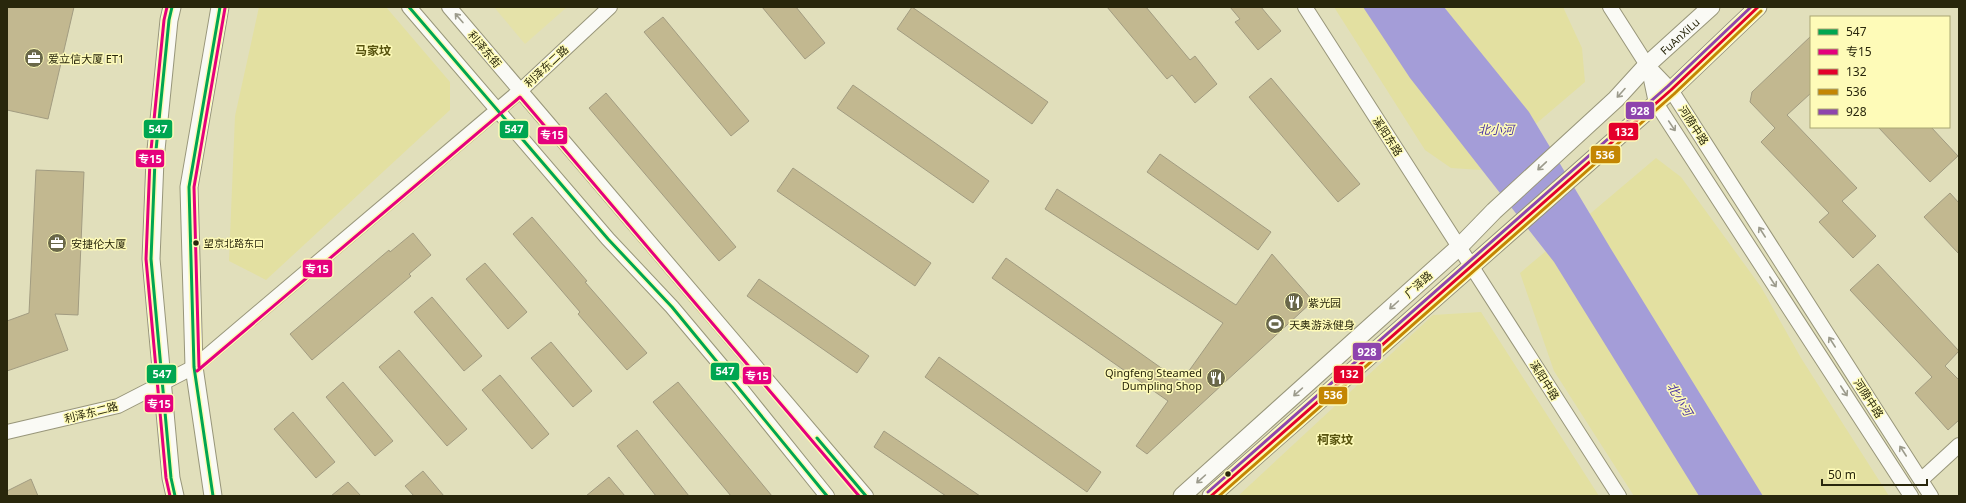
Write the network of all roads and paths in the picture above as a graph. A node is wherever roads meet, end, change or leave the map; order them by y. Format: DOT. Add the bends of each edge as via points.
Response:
graph roads {
  1 [pos="172,7"];
  2 [pos="220,7"];
  3 [pos="409,7"];
  4 [pos="449,7"];
  5 [pos="610,7"];
  6 [pos="1305,7"];
  7 [pos="1610,7"];
  8 [pos="1711,7"];
  9 [pos="1758,7"];
  10 [pos="1648,65"];
  11 [pos="521,90"];
  12 [pos="1671,90"];
  13 [pos="1656,102"];
  14 [pos="498,110"];
  15 [pos="1459,247"];
  16 [pos="1472,265"];
  17 [pos="194,368"];
  18 [pos="162,385"];
  19 [pos="7,432"];
  20 [pos="1959,445"];
  21 [pos="1921,480"];
  22 [pos="175,496"];
  23 [pos="213,496"];
  24 [pos="826,496"];
  25 [pos="866,496"];
  26 [pos="1182,496"];
  27 [pos="1210,496"];
  28 [pos="1618,496"];
  29 [pos="1911,496"];
  30 [pos="1931,496"];
  1 -- 18 [label="main road" via="155,160 151,259"];
  2 -- 17 [label="main road" via="189,187"];
  3 -- 14 [label="street"];
  11 -- 4 [label="street, 利泽东街, one-way"];
  5 -- 11 [label="street, 利泽东二路"];
  6 -- 15 [label="street, 溪阳东路"];
  7 -- 10 [label="street"];
  8 -- 10 [label="main road, FuAnXiLu"];
  9 -- 12 [label="main road"];
  10 -- 12 [label="street, 河荫中路"];
  10 -- 13 [label="street, 河荫中路"];
  10 -- 15 [label="main road, 广泽路, one-way" via="1616,99 1494,211"];
  11 -- 14 [label="street, 利泽东二路"];
  11 -- 25 [label="street, 利泽东街"];
  12 -- 13 [label="main road, 广泽路"];
  21 -- 12 [label="street, 河荫中路, one-way"];
  13 -- 16 [label="main road, 广泽路"];
  13 -- 29 [label="street, 河荫中路, one-way"];
  14 -- 17 [label="street, 利泽东二路"];
  14 -- 24 [label="street" via="608,239 677,313"];
  15 -- 16 [label="street, 溪阳东路"];
  15 -- 26 [label="main road, 广泽路, one-way"];
  16 -- 27 [label="main road, 广泽路"];
  16 -- 28 [label="street, 溪阳中路"];
  17 -- 18 [label="street, 利泽东二路"];
  17 -- 23 [label="main road"];
  18 -- 19 [label="street, 利泽东二路" via="118,406"];
  18 -- 22 [label="main road"];
  20 -- 21 [label="street"];
  21 -- 30 [label="street, 河荫中路"];
}
